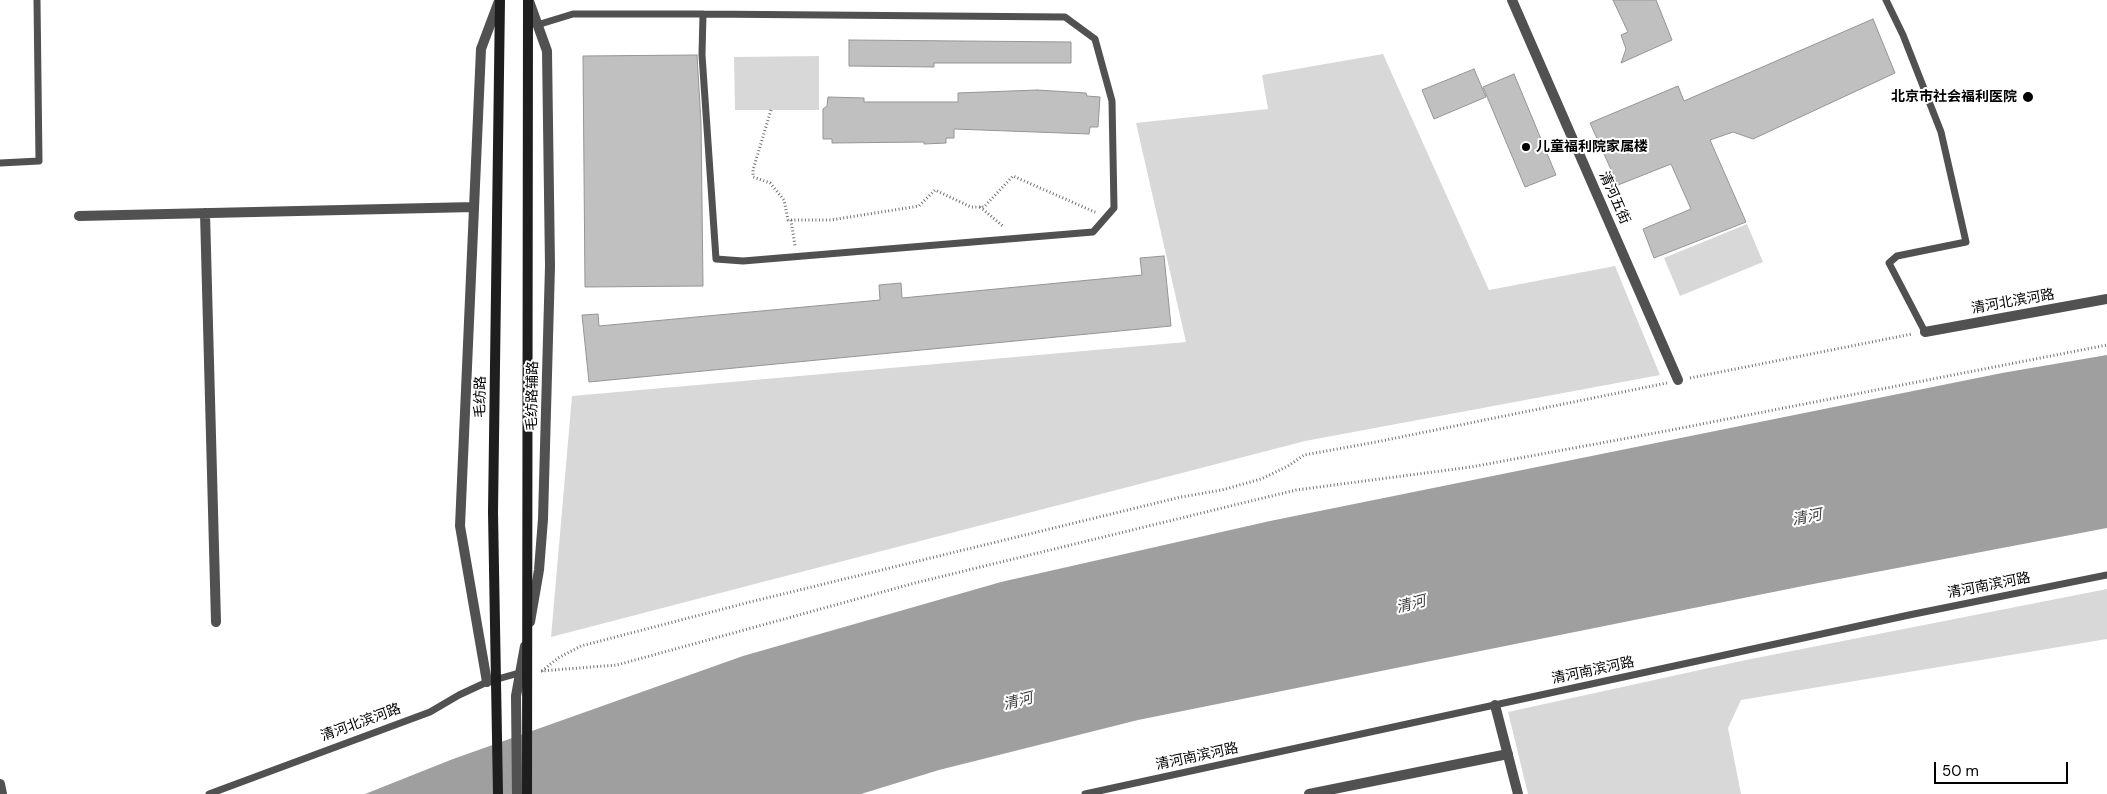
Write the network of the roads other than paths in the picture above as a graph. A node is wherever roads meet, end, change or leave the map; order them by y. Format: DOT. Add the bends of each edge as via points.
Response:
graph roads {
  1 [pos="36,0"];
  2 [pos="500,0"];
  3 [pos="528,0"];
  4 [pos="1512,0"];
  5 [pos="1886,0"];
  6 [pos="702,14"];
  7 [pos="537,25"];
  8 [pos="0,163"];
  9 [pos="474,207"];
  10 [pos="206,213"];
  11 [pos="78,216"];
  12 [pos="2107,299"];
  13 [pos="1925,332"];
  14 [pos="1678,380"];
  15 [pos="2107,576"];
  16 [pos="216,622"];
  17 [pos="519,673"];
  18 [pos="487,682"];
  19 [pos="1495,705"];
  20 [pos="1508,754"];
  21 [pos="0,784"];
  22 [pos="2,794"];
  23 [pos="209,794"];
  24 [pos="498,794"];
  25 [pos="517,794"];
  26 [pos="527,794"];
  27 [pos="1085,794"];
  28 [pos="1309,794"];
  29 [pos="1518,794"];
  1 -- 8 [label="lane" via="40,162"];
  2 -- 9 [label="street" via="481,49"];
  2 -- 24 [label="main road, 毛纺路, bridge" via="493,512"];
  3 -- 7 [label="street, 毛纺路辅路"];
  3 -- 26 [label="main road, bridge"];
  4 -- 14 [label="street, 清河五街"];
  5 -- 13 [label="lane" via="1941,132 1966,242 1897,256 1888,263"];
  6 -- 6 [label="lane" via="1065,16 1095,39 1112,101 1114,208 1093,232 743,261 716,259"];
  6 -- 7 [label="lane" via="573,14"];
  7 -- 17 [label="street, 毛纺路辅路" via="546,51 550,266 539,570"];
  9 -- 10 [label="street"];
  9 -- 18 [label="street" via="460,526"];
  10 -- 11 [label="street"];
  10 -- 16 [label="street"];
  12 -- 13 [label="street, 清河北滨河路"];
  15 -- 19 [label="lane, 清河南滨河路" via="1909,615"];
  17 -- 18 [label="lane, 清河北滨河路"];
  17 -- 25 [label="street, 毛纺路辅路" via="516,696"];
  18 -- 23 [label="lane, 清河北滨河路" via="430,712"];
  19 -- 20 [label="street"];
  19 -- 27 [label="lane, 清河南滨河路"];
  20 -- 28 [label="street"];
  20 -- 29 [label="street"];
  21 -- 22 [label="street"];
}
